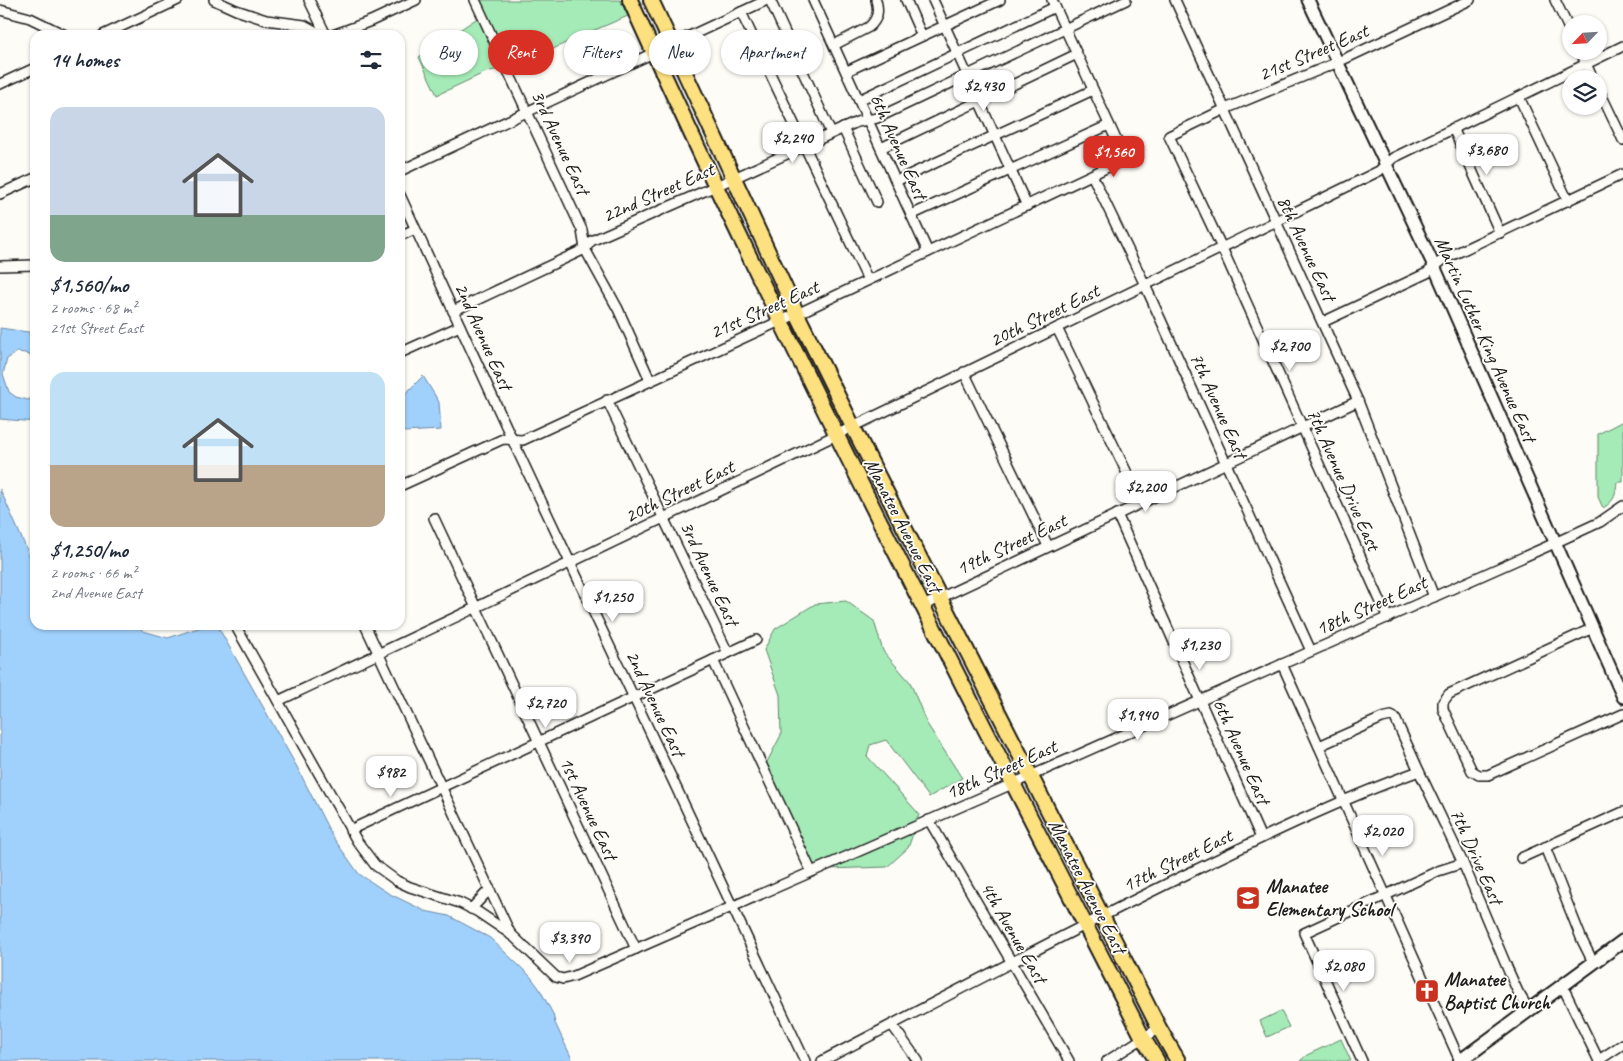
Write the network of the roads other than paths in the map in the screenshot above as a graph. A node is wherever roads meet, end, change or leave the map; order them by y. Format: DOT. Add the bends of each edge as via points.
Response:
graph roads {
  1 [pos="178,0"];
  2 [pos="214,0"];
  3 [pos="309,0"];
  4 [pos="416,0"];
  5 [pos="475,0"];
  6 [pos="630,0"];
  7 [pos="651,0"];
  8 [pos="768,0"];
  9 [pos="813,0"];
  10 [pos="876,0"];
  11 [pos="906,0"];
  12 [pos="933,0"];
  13 [pos="1000,0"];
  14 [pos="1175,0"];
  15 [pos="1308,0"];
  16 [pos="1470,0"];
  17 [pos="1555,0"];
  18 [pos="1120,1"];
  19 [pos="1054,4"];
  20 [pos="0,10"];
  21 [pos="741,12"];
  22 [pos="1562,15"];
  23 [pos="944,26"];
  24 [pos="1066,29"];
  25 [pos="55,30"];
  26 [pos="114,30"];
  27 [pos="314,30"];
  28 [pos="322,30"];
  29 [pos="347,30"];
  30 [pos="665,30"];
  31 [pos="703,30"];
  32 [pos="922,36"];
  33 [pos="649,43"];
  34 [pos="834,45"];
  35 [pos="1623,46"];
  36 [pos="957,53"];
  37 [pos="649,54"];
  38 [pos="1077,54"];
  39 [pos="1584,60"];
  40 [pos="1338,62"];
  41 [pos="1586,64"];
  42 [pos="30,70"];
  43 [pos="1589,70"];
  44 [pos="847,71"];
  45 [pos="664,75"];
  46 [pos="686,75"];
  47 [pos="967,75"];
  48 [pos="0,84"];
  49 [pos="1093,90"];
  50 [pos="1519,96"];
  51 [pos="859,100"];
  52 [pos="979,101"];
  53 [pos="1607,107"];
  54 [pos="1225,109"];
  55 [pos="527,110"];
  56 [pos="867,120"];
  57 [pos="1109,125"];
  58 [pos="843,128"];
  59 [pos="1453,128"];
  60 [pos="831,133"];
  61 [pos="994,135"];
  62 [pos="1169,136"];
  63 [pos="1623,140"];
  64 [pos="804,146"];
  65 [pos="881,148"];
  66 [pos="1386,164"];
  67 [pos="405,169"];
  68 [pos="1011,170"];
  69 [pos="1623,174"];
  70 [pos="1092,175"];
  71 [pos="734,178"];
  72 [pos="30,180"];
  73 [pos="896,181"];
  74 [pos="715,186"];
  75 [pos="0,194"];
  76 [pos="1568,201"];
  77 [pos="877,202"];
  78 [pos="405,206"];
  79 [pos="1027,206"];
  80 [pos="911,215"];
  81 [pos="1276,222"];
  82 [pos="415,229"];
  83 [pos="1500,233"];
  84 [pos="405,234"];
  85 [pos="1222,248"];
  86 [pos="585,249"];
  87 [pos="928,252"];
  88 [pos="30,265"];
  89 [pos="0,266"];
  90 [pos="1434,266"];
  91 [pos="868,280"];
  92 [pos="1145,285"];
  93 [pos="454,311"];
  94 [pos="797,314"];
  95 [pos="780,321"];
  96 [pos="1323,322"];
  97 [pos="460,326"];
  98 [pos="1057,328"];
  99 [pos="405,352"];
  100 [pos="964,372"];
  101 [pos="650,380"];
  102 [pos="607,400"];
  103 [pos="1358,401"];
  104 [pos="853,427"];
  105 [pos="1302,428"];
  106 [pos="836,434"];
  107 [pos="512,439"];
  108 [pos="1226,463"];
  109 [pos="405,484"];
  110 [pos="1142,502"];
  111 [pos="1623,506"];
  112 [pos="1117,514"];
  113 [pos="434,518"];
  114 [pos="664,518"];
  115 [pos="1555,542"];
  116 [pos="1048,546"];
  117 [pos="571,562"];
  118 [pos="940,597"];
  119 [pos="1434,597"];
  120 [pos="923,606"];
  121 [pos="475,608"];
  122 [pos="1388,618"];
  123 [pos="1593,628"];
  124 [pos="238,630"];
  125 [pos="367,630"];
  126 [pos="756,640"];
  127 [pos="1311,652"];
  128 [pos="728,653"];
  129 [pos="379,654"];
  130 [pos="713,660"];
  131 [pos="1282,664"];
  132 [pos="634,697"];
  133 [pos="1623,698"];
  134 [pos="278,701"];
  135 [pos="1200,701"];
  136 [pos="1623,714"];
  137 [pos="538,742"];
  138 [pos="1319,746"];
  139 [pos="1419,771"];
  140 [pos="1030,776"];
  141 [pos="1013,783"];
  142 [pos="442,786"];
  143 [pos="1344,801"];
  144 [pos="1623,812"];
  145 [pos="929,820"];
  146 [pos="350,830"];
  147 [pos="1262,838"];
  148 [pos="1545,847"];
  149 [pos="1521,858"];
  150 [pos="1463,863"];
  151 [pos="811,871"];
  152 [pos="490,889"];
  153 [pos="1387,895"];
  154 [pos="732,907"];
  155 [pos="472,909"];
  156 [pos="1102,916"];
  157 [pos="1085,925"];
  158 [pos="512,935"];
  159 [pos="1623,941"];
  160 [pos="636,949"];
  161 [pos="1593,962"];
  162 [pos="1012,963"];
  163 [pos="1562,985"];
  164 [pos="1529,1010"];
  165 [pos="892,1025"];
  166 [pos="1159,1028"];
  167 [pos="1143,1038"];
  168 [pos="1623,1044"];
  169 [pos="1599,1060"];
  170 [pos="805,1061"];
  171 [pos="822,1061"];
  172 [pos="918,1061"];
  173 [pos="1069,1061"];
  174 [pos="1107,1061"];
  175 [pos="1157,1061"];
  176 [pos="1178,1061"];
  177 [pos="1362,1061"];
  178 [pos="1460,1061"];
  1 -- 26 [label="street"];
  2 -- 27 [label="street" via="266,20 304,25"];
  3 -- 28 [label="street"];
  4 -- 29 [label="street"];
  5 -- 55 [label="street, 3rd Avenue East"];
  6 -- 33 [label="main road, Manatee Avenue East"];
  7 -- 30 [label="main road, Manatee Avenue East"];
  8 -- 21 [label="street"];
  8 -- 60 [label="street"];
  9 -- 34 [label="street, 6th Avenue East"];
  10 -- 34 [label="street" via="878,12 874,23"];
  11 -- 32 [label="street"];
  12 -- 23 [label="street"];
  13 -- 23 [label="street"];
  14 -- 54 [label="street, 8th Avenue East"];
  15 -- 40 [label="street, Martin Luther King Avenue East"];
  16 -- 40 [label="street, 21st Street East"];
  17 -- 22 [label="street"];
  18 -- 24 [label="street, 22nd Street East"];
  19 -- 24 [label="street"];
  19 -- 36 [label="street"];
  20 -- 25 [label="street" via="30,18"];
  21 -- 31 [label="street"];
  21 -- 64 [label="street"];
  23 -- 32 [label="street"];
  23 -- 36 [label="street"];
  24 -- 38 [label="street"];
  24 -- 47 [label="street, 22nd Street East"];
  32 -- 44 [label="street"];
  34 -- 44 [label="street, 6th Avenue East"];
  35 -- 41 [label="street, 20th Street East"];
  36 -- 47 [label="street"];
  36 -- 51 [label="street"];
  37 -- 55 [label="street"];
  38 -- 49 [label="street"];
  38 -- 52 [label="street"];
  39 -- 41 [label="street"];
  40 -- 54 [label="street, 21st Street East"];
  40 -- 66 [label="street, Martin Luther King Avenue East"];
  41 -- 43 [label="street"];
  41 -- 50 [label="street, 20th Street East"];
  42 -- 48 [label="street"];
  44 -- 51 [label="street, 6th Avenue East"];
  45 -- 74 [label="main road, Manatee Avenue East"];
  46 -- 71 [label="main road, Manatee Avenue East"];
  47 -- 52 [label="street"];
  47 -- 56 [label="street, 22nd Street East"];
  49 -- 57 [label="street"];
  49 -- 61 [label="street"];
  50 -- 59 [label="street, 20th Street East"];
  50 -- 76 [label="street"];
  51 -- 56 [label="street, 6th Avenue East"];
  52 -- 61 [label="street"];
  52 -- 65 [label="street"];
  53 -- 63 [label="street"];
  54 -- 62 [label="street, 21st Street East"];
  54 -- 81 [label="street, 8th Avenue East"];
  55 -- 67 [label="street"];
  55 -- 86 [label="street, 3rd Avenue East" via="582,230"];
  56 -- 58 [label="street, 22nd Street East"];
  56 -- 65 [label="street, 6th Avenue East"];
  57 -- 68 [label="street"];
  57 -- 70 [label="street, 21st Street East" via="1125,159"];
  58 -- 60 [label="street, 22nd Street East"];
  58 -- 77 [label="street"];
  59 -- 66 [label="street, 20th Street East"];
  59 -- 83 [label="street"];
  60 -- 64 [label="street, 22nd Street East"];
  61 -- 68 [label="street"];
  61 -- 73 [label="street"];
  62 -- 85 [label="street, 7th Avenue Drive East"];
  64 -- 71 [label="street, 22nd Street East"];
  64 -- 91 [label="street"];
  65 -- 73 [label="street, 6th Avenue East"];
  66 -- 81 [label="street, 20th Street East" via="1379,171"];
  66 -- 90 [label="street, Martin Luther King Avenue East"];
  68 -- 79 [label="street"];
  68 -- 80 [label="street"];
  69 -- 76 [label="street"];
  70 -- 79 [label="street, 21st Street East"];
  70 -- 92 [label="street, 7th Avenue East"];
  71 -- 74 [label="street, 22nd Street East"];
  71 -- 94 [label="main road, Manatee Avenue East"];
  72 -- 75 [label="street"];
  73 -- 80 [label="street, 6th Avenue East"];
  74 -- 86 [label="street, 22nd Street East" via="591,241"];
  74 -- 95 [label="main road, Manatee Avenue East"];
  76 -- 83 [label="street"];
  78 -- 82 [label="street, 2nd Avenue East"];
  79 -- 87 [label="street, 21st Street East"];
  80 -- 87 [label="street, 6th Avenue East"];
  81 -- 85 [label="street, 20th Street East"];
  81 -- 96 [label="street, 8th Avenue East"];
  82 -- 84 [label="street"];
  82 -- 93 [label="street, 2nd Avenue East"];
  83 -- 90 [label="street"];
  85 -- 92 [label="street, 20th Street East"];
  85 -- 105 [label="street, 7th Avenue Drive East"];
  86 -- 93 [label="street, 22nd Street East"];
  86 -- 101 [label="street, 3rd Avenue East" via="618,309"];
  87 -- 91 [label="street, 21st Street East"];
  88 -- 89 [label="street"];
  90 -- 96 [label="street" via="1427,273"];
  90 -- 115 [label="street, Martin Luther King Avenue East"];
  91 -- 94 [label="street, 21st Street East"];
  92 -- 98 [label="street, 20th Street East"];
  92 -- 108 [label="street, 7th Avenue East"];
  93 -- 97 [label="street, 2nd Avenue East"];
  94 -- 95 [label="street, 21st Street East"];
  94 -- 104 [label="main road, Manatee Avenue East"];
  95 -- 101 [label="street, 21st Street East"];
  95 -- 106 [label="main road, Manatee Avenue East"];
  96 -- 103 [label="street, 8th Avenue East"];
  97 -- 99 [label="street"];
  97 -- 107 [label="street, 2nd Avenue East"];
  98 -- 100 [label="street, 20th Street East"];
  98 -- 110 [label="street"];
  100 -- 104 [label="street, 20th Street East"];
  100 -- 116 [label="street"];
  101 -- 102 [label="street, 21st Street East"];
  102 -- 107 [label="street, 21st Street East" via="523,440"];
  102 -- 114 [label="street, 3rd Avenue East"];
  103 -- 105 [label="street, 19th Street East"];
  103 -- 119 [label="street, 8th Avenue East"];
  104 -- 106 [label="street, 20th Street East"];
  104 -- 118 [label="main road, Manatee Avenue East"];
  105 -- 108 [label="street, 19th Street East"];
  105 -- 122 [label="street, 7th Avenue Drive East"];
  106 -- 114 [label="street, 20th Street East"];
  106 -- 120 [label="main road, Manatee Avenue East"];
  107 -- 109 [label="street, 21st Street East" via="503,439"];
  107 -- 117 [label="street, 2nd Avenue East"];
  108 -- 110 [label="street, 19th Street East"];
  108 -- 127 [label="street, 7th Avenue East"];
  110 -- 112 [label="street, 19th Street East"];
  111 -- 115 [label="street, 18th Street East" via="1600,522"];
  112 -- 116 [label="street, 19th Street East"];
  112 -- 135 [label="street, 6th Avenue East"];
  113 -- 121 [label="street, 1st Avenue East"];
  114 -- 117 [label="street, 20th Street East"];
  114 -- 128 [label="street, 3rd Avenue East"];
  115 -- 119 [label="street, 18th Street East"];
  115 -- 123 [label="street, Martin Luther King Avenue East"];
  116 -- 118 [label="street, 19th Street East"];
  117 -- 121 [label="street, 20th Street East"];
  117 -- 132 [label="street, 2nd Avenue East"];
  118 -- 120 [label="street, 19th Street East"];
  118 -- 140 [label="main road, Manatee Avenue East"];
  119 -- 122 [label="street, 18th Street East"];
  120 -- 141 [label="main road, Manatee Avenue East"];
  121 -- 129 [label="street, 20th Street East"];
  121 -- 137 [label="street, 1st Avenue East"];
  122 -- 127 [label="street, 18th Street East"];
  123 -- 133 [label="street, Martin Luther King Avenue East"];
  123 -- 136 [label="street" via="1449,694 1443,709 1472,771 1482,776"];
  124 -- 134 [label="street"];
  125 -- 129 [label="street"];
  126 -- 128 [label="street"];
  127 -- 131 [label="street, 18th Street East"];
  128 -- 130 [label="street"];
  129 -- 134 [label="street, 20th Street East"];
  129 -- 142 [label="street"];
  130 -- 132 [label="street"];
  130 -- 151 [label="street"];
  131 -- 135 [label="street, 18th Street East"];
  131 -- 138 [label="street"];
  132 -- 137 [label="street"];
  132 -- 154 [label="street, 2nd Avenue East"];
  134 -- 146 [label="street"];
  135 -- 140 [label="street, 18th Street East"];
  135 -- 147 [label="street, 6th Avenue East"];
  137 -- 142 [label="street"];
  137 -- 160 [label="street, 1st Avenue East"];
  138 -- 139 [label="street, 7th Drive East" via="1382,718 1393,717"];
  138 -- 143 [label="street"];
  139 -- 143 [label="street, 17th Street East"];
  139 -- 150 [label="street, 7th Drive East"];
  140 -- 141 [label="street, 18th Street East"];
  140 -- 156 [label="main road, Manatee Avenue East"];
  141 -- 145 [label="street, 18th Street East"];
  141 -- 157 [label="main road, Manatee Avenue East"];
  142 -- 146 [label="street"];
  142 -- 152 [label="street"];
  143 -- 147 [label="street, 17th Street East"];
  143 -- 153 [label="street"];
  144 -- 148 [label="street"];
  145 -- 151 [label="street, 18th Street East"];
  145 -- 162 [label="street, 4th Avenue East"];
  146 -- 155 [label="street" via="366,855 386,874 410,887"];
  147 -- 156 [label="street, 17th Street East"];
  148 -- 149 [label="street"];
  148 -- 161 [label="street"];
  150 -- 153 [label="street"];
  150 -- 164 [label="street, 7th Drive East" via="1509,972"];
  151 -- 154 [label="street, 18th Street East"];
  152 -- 155 [label="street"];
  152 -- 158 [label="street"];
  153 -- 177 [label="street" via="1304,933"];
  153 -- 178 [label="street"];
  154 -- 160 [label="street, 18th Street East"];
  154 -- 170 [label="street, 2nd Avenue East"];
  155 -- 158 [label="street"];
  156 -- 157 [label="street, 17th Street East"];
  156 -- 166 [label="main road, Manatee Avenue East"];
  157 -- 162 [label="street, 17th Street East"];
  157 -- 167 [label="main road, Manatee Avenue East"];
  158 -- 160 [label="street, 18th Street East" via="552,974 563,979"];
  159 -- 161 [label="main road"];
  161 -- 163 [label="main road"];
  162 -- 165 [label="street, 17th Street East"];
  162 -- 173 [label="street, 4th Avenue East"];
  163 -- 164 [label="main road"];
  163 -- 169 [label="street"];
  164 -- 178 [label="main road"];
  165 -- 171 [label="street, 17th Street East"];
  165 -- 172 [label="street"];
  166 -- 167 [label="street"];
  166 -- 176 [label="main road, Manatee Avenue East"];
  167 -- 174 [label="street"];
  167 -- 175 [label="main road, Manatee Avenue East"];
  168 -- 169 [label="street"];
}
